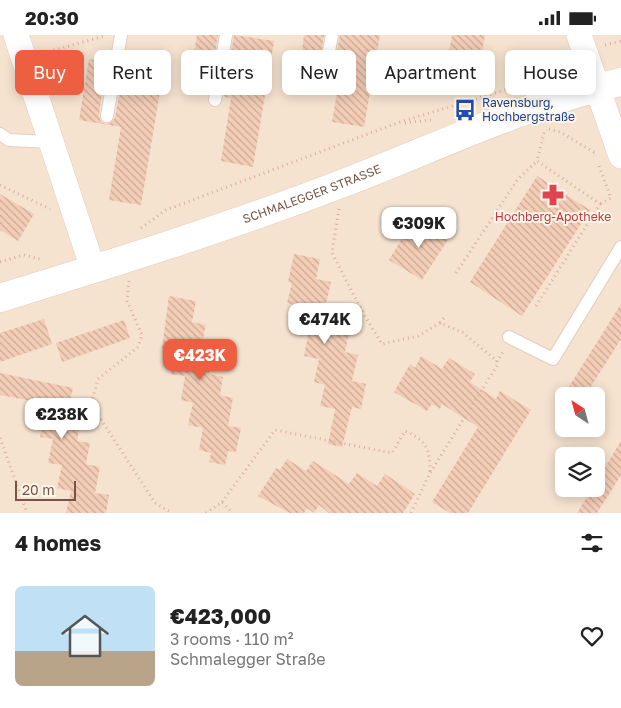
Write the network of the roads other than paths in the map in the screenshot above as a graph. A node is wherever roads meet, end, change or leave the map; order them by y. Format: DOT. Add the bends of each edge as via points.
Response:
graph roads {
  1 [pos="16,35"];
  2 [pos="121,35"];
  3 [pos="226,35"];
  4 [pos="332,35"];
  5 [pos="581,43"];
  6 [pos="329,50"];
  7 [pos="609,84"];
  8 [pos="215,100"];
  9 [pos="107,116"];
  10 [pos="0,134"];
  11 [pos="51,142"];
  12 [pos="619,150"];
  13 [pos="621,247"];
  14 [pos="93,269"];
  15 [pos="0,298"];
  16 [pos="510,337"];
  1 -- 11 [label="street"];
  2 -- 9 [label="lane"];
  3 -- 8 [label="lane"];
  4 -- 6 [label="lane"];
  5 -- 7 [label="street"];
  7 -- 12 [label="street"];
  7 -- 14 [label="street, SCHMALEGGER STRASSE" via="539,107 339,185"];
  10 -- 11 [label="lane" via="9,140"];
  11 -- 14 [label="street"];
  13 -- 16 [label="lane" via="553,359"];
  14 -- 15 [label="street, SCHMALEGGER STRASSE"];
}
